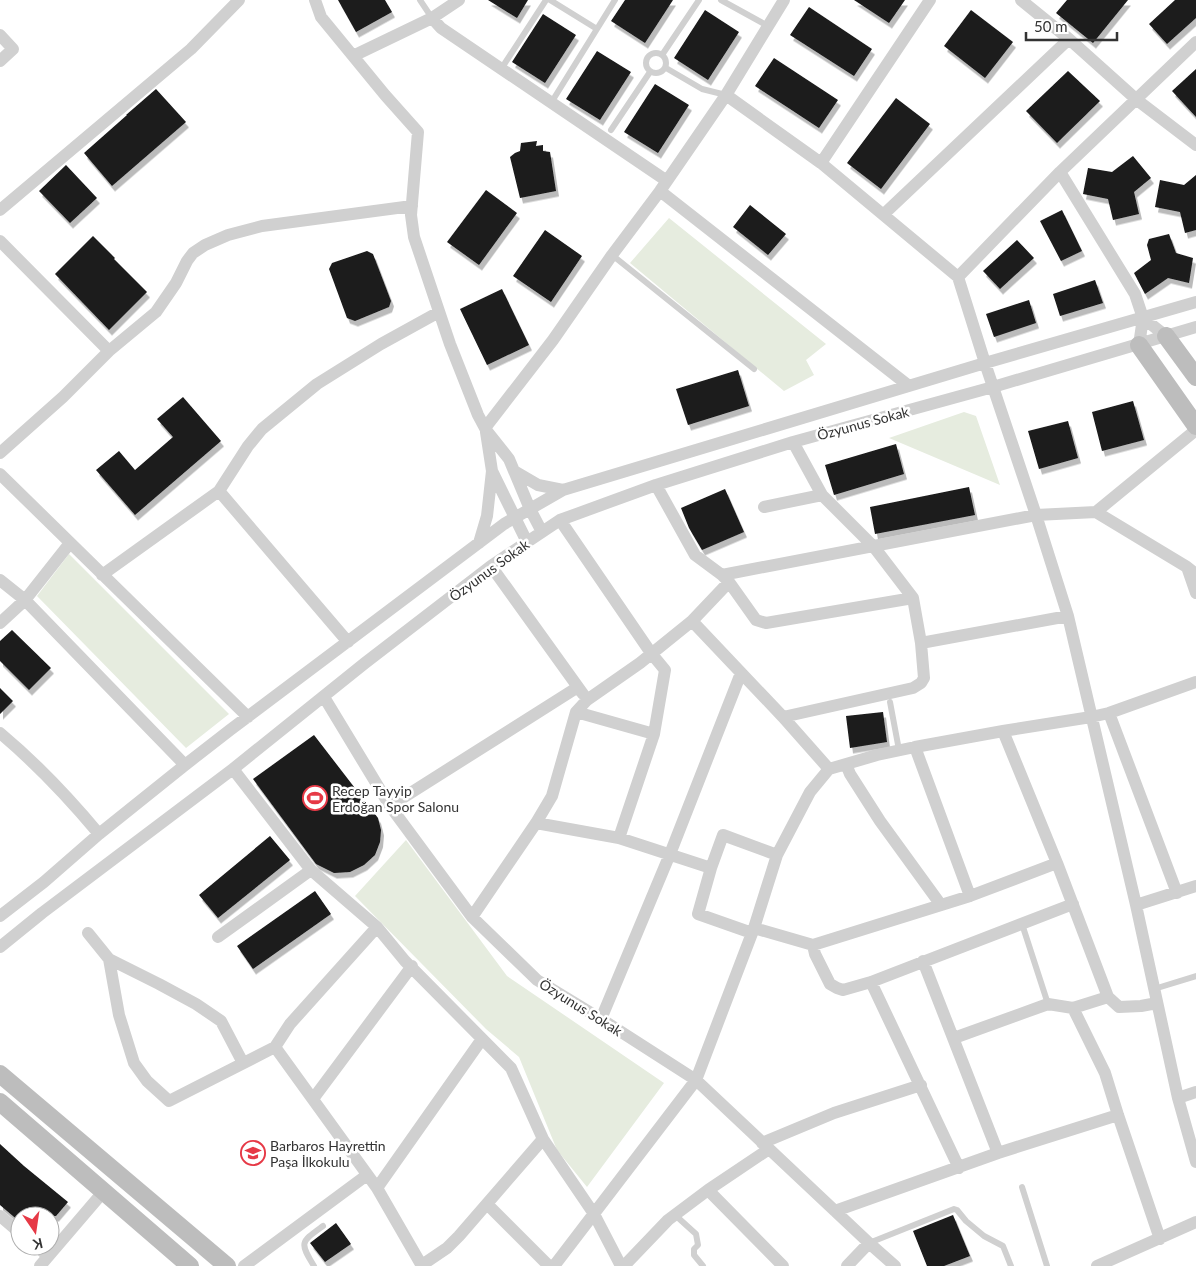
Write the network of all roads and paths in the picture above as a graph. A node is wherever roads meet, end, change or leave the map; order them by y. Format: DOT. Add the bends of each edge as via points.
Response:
graph roads {
  1 [pos="239,0"];
  2 [pos="315,0"];
  3 [pos="420,0"];
  4 [pos="460,0"];
  5 [pos="548,0"];
  6 [pos="615,0"];
  7 [pos="700,0"];
  8 [pos="721,0"];
  9 [pos="930,0"];
  10 [pos="1021,0"];
  11 [pos="782,1"];
  12 [pos="432,18"];
  13 [pos="768,26"];
  14 [pos="597,28"];
  15 [pos="0,35"];
  16 [pos="1069,39"];
  17 [pos="1196,42"];
  18 [pos="662,55"];
  19 [pos="353,56"];
  20 [pos="0,61"];
  21 [pos="506,63"];
  22 [pos="666,68"];
  23 [pos="650,72"];
  24 [pos="726,95"];
  25 [pos="1137,100"];
  26 [pos="551,103"];
  27 [pos="612,130"];
  28 [pos="1196,144"];
  29 [pos="821,164"];
  30 [pos="1060,172"];
  31 [pos="664,186"];
  32 [pos="412,206"];
  33 [pos="0,210"];
  34 [pos="884,214"];
  35 [pos="0,242"];
  36 [pos="612,256"];
  37 [pos="958,277"];
  38 [pos="1196,302"];
  39 [pos="439,312"];
  40 [pos="1143,318"];
  41 [pos="1196,327"];
  42 [pos="1166,336"];
  43 [pos="1139,345"];
  44 [pos="109,351"];
  45 [pos="985,363"];
  46 [pos="754,369"];
  47 [pos="1196,377"];
  48 [pos="909,386"];
  49 [pos="993,387"];
  50 [pos="1196,426"];
  51 [pos="485,429"];
  52 [pos="1196,430"];
  53 [pos="793,442"];
  54 [pos="0,453"];
  55 [pos="514,471"];
  56 [pos="492,472"];
  57 [pos="0,474"];
  58 [pos="656,485"];
  59 [pos="563,490"];
  60 [pos="219,491"];
  61 [pos="822,495"];
  62 [pos="764,507"];
  63 [pos="530,509"];
  64 [pos="1096,512"];
  65 [pos="1036,515"];
  66 [pos="515,518"];
  67 [pos="560,520"];
  68 [pos="542,532"];
  69 [pos="527,542"];
  70 [pos="70,543"];
  71 [pos="479,543"];
  72 [pos="874,547"];
  73 [pos="491,566"];
  74 [pos="1191,571"];
  75 [pos="102,575"];
  76 [pos="726,578"];
  77 [pos="0,580"];
  78 [pos="1196,593"];
  79 [pos="913,598"];
  80 [pos="25,600"];
  81 [pos="1068,616"];
  82 [pos="692,621"];
  83 [pos="0,623"];
  84 [pos="348,642"];
  85 [pos="921,644"];
  86 [pos="652,654"];
  87 [pos="741,673"];
  88 [pos="1196,682"];
  89 [pos="578,687"];
  90 [pos="324,696"];
  91 [pos="587,700"];
  92 [pos="890,702"];
  93 [pos="576,712"];
  94 [pos="1109,713"];
  95 [pos="248,717"];
  96 [pos="783,717"];
  97 [pos="1091,717"];
  98 [pos="1003,731"];
  99 [pos="0,733"];
  100 [pos="654,734"];
  101 [pos="915,747"];
  102 [pos="899,750"];
  103 [pos="846,764"];
  104 [pos="185,765"];
  105 [pos="233,769"];
  106 [pos="829,769"];
  107 [pos="390,806"];
  108 [pos="536,823"];
  109 [pos="99,834"];
  110 [pos="618,838"];
  111 [pos="670,854"];
  112 [pos="777,855"];
  113 [pos="1057,863"];
  114 [pos="711,868"];
  115 [pos="311,870"];
  116 [pos="1196,886"];
  117 [pos="1177,893"];
  118 [pos="970,896"];
  119 [pos="1073,904"];
  120 [pos="941,905"];
  121 [pos="1136,905"];
  122 [pos="0,916"];
  123 [pos="472,917"];
  124 [pos="1022,924"];
  125 [pos="377,927"];
  126 [pos="753,931"];
  127 [pos="88,933"];
  128 [pos="218,937"];
  129 [pos="813,944"];
  130 [pos="0,947"];
  131 [pos="109,959"];
  132 [pos="923,961"];
  133 [pos="412,966"];
  134 [pos="1196,976"];
  135 [pos="871,982"];
  136 [pos="1154,989"];
  137 [pos="1108,997"];
  138 [pos="1157,1003"];
  139 [pos="1048,1004"];
  140 [pos="1073,1008"];
  141 [pos="601,1019"];
  142 [pos="954,1038"];
  143 [pos="482,1039"];
  144 [pos="275,1046"];
  145 [pos="244,1063"];
  146 [pos="0,1074"];
  147 [pos="696,1080"];
  148 [pos="921,1085"];
  149 [pos="1196,1092"];
  150 [pos="1178,1098"];
  151 [pos="313,1099"];
  152 [pos="1,1105"];
  153 [pos="1118,1115"];
  154 [pos="543,1139"];
  155 [pos="766,1146"];
  156 [pos="998,1153"];
  157 [pos="1196,1162"];
  158 [pos="959,1168"];
  159 [pos="367,1175"];
  160 [pos="1022,1187"];
  161 [pos="377,1188"];
  162 [pos="708,1190"];
  163 [pos="104,1191"];
  164 [pos="487,1204"];
  165 [pos="835,1211"];
  166 [pos="594,1214"];
  167 [pos="675,1215"];
  168 [pos="0,1216"];
  169 [pos="1196,1222"];
  170 [pos="10,1224"];
  171 [pos="323,1226"];
  172 [pos="1160,1238"];
  173 [pos="869,1243"];
  174 [pos="44,1261"];
  175 [pos="778,1264"];
  176 [pos="190,1266"];
  177 [pos="227,1266"];
  178 [pos="244,1266"];
  179 [pos="314,1266"];
  180 [pos="422,1266"];
  181 [pos="550,1266"];
  182 [pos="554,1266"];
  183 [pos="623,1266"];
  184 [pos="703,1266"];
  185 [pos="847,1266"];
  186 [pos="895,1266"];
  187 [pos="1011,1266"];
  188 [pos="1047,1266"];
  189 [pos="1097,1266"];
  1 -- 33 [label="street" via="191,49"];
  2 -- 19 [label="street" via="321,17"];
  3 -- 12 [label="lane"];
  4 -- 12 [label="street"];
  5 -- 14 [label="lane"];
  5 -- 21 [label="lane"];
  6 -- 14 [label="lane"];
  7 -- 18 [label="lane"];
  8 -- 13 [label="lane"];
  9 -- 29 [label="street"];
  10 -- 16 [label="street"];
  11 -- 13 [label="street"];
  12 -- 19 [label="street"];
  12 -- 26 [label="street" via="441,28"];
  13 -- 24 [label="street"];
  14 -- 26 [label="lane"];
  15 -- 20 [label="street" via="13,49"];
  16 -- 25 [label="street"];
  16 -- 34 [label="street"];
  17 -- 25 [label="street"];
  18 -- 22 [label="lane"];
  18 -- 23 [label="lane" via="648,56 646,66"];
  19 -- 32 [label="street" via="418,132"];
  22 -- 23 [label="lane" via="657,74"];
  22 -- 24 [label="lane" via="702,89"];
  23 -- 27 [label="lane"];
  24 -- 29 [label="street"];
  24 -- 31 [label="street"];
  25 -- 28 [label="street"];
  25 -- 30 [label="street"];
  26 -- 31 [label="street"];
  29 -- 34 [label="street"];
  30 -- 37 [label="street"];
  30 -- 40 [label="street" via="1135,294"];
  31 -- 36 [label="street"];
  31 -- 48 [label="street"];
  32 -- 39 [label="street" via="414,237"];
  32 -- 44 [label="street" via="262,226 216,240 194,252 156,312"];
  34 -- 37 [label="street"];
  35 -- 44 [label="street"];
  36 -- 46 [label="lane"];
  36 -- 51 [label="street"];
  37 -- 45 [label="street"];
  38 -- 40 [label="street"];
  39 -- 51 [label="street"];
  39 -- 60 [label="street" via="318,384 262,429"];
  40 -- 42 [label="street"];
  40 -- 43 [label="street"];
  40 -- 45 [label="street"];
  41 -- 42 [label="street, Özyunus Sokak"];
  42 -- 43 [label="street, Özyunus Sokak"];
  42 -- 47 [label="street"];
  43 -- 49 [label="street, Özyunus Sokak"];
  43 -- 50 [label="street"];
  44 -- 54 [label="street"];
  45 -- 48 [label="street"];
  45 -- 49 [label="street"];
  48 -- 59 [label="street"];
  49 -- 53 [label="street, Özyunus Sokak"];
  49 -- 65 [label="street"];
  51 -- 55 [label="street" via="509,459"];
  51 -- 56 [label="street"];
  52 -- 64 [label="street"];
  53 -- 58 [label="street, Özyunus Sokak"];
  53 -- 61 [label="street"];
  55 -- 59 [label="street" via="538,485"];
  55 -- 63 [label="street"];
  56 -- 66 [label="street"];
  56 -- 71 [label="street" via="487,516"];
  57 -- 70 [label="street"];
  58 -- 67 [label="street, Özyunus Sokak"];
  58 -- 76 [label="street" via="695,555"];
  59 -- 63 [label="street"];
  60 -- 75 [label="street"];
  60 -- 84 [label="street"];
  61 -- 62 [label="street"];
  61 -- 72 [label="street"];
  63 -- 66 [label="street"];
  63 -- 68 [label="street"];
  64 -- 65 [label="street"];
  64 -- 74 [label="street"];
  65 -- 72 [label="street"];
  65 -- 81 [label="street"];
  66 -- 69 [label="street"];
  66 -- 71 [label="street"];
  67 -- 68 [label="street, Özyunus Sokak"];
  67 -- 86 [label="street"];
  68 -- 69 [label="street, Özyunus Sokak"];
  69 -- 73 [label="street, Özyunus Sokak"];
  70 -- 75 [label="street"];
  70 -- 80 [label="street"];
  71 -- 84 [label="street"];
  72 -- 76 [label="street"];
  72 -- 79 [label="street"];
  73 -- 89 [label="street"];
  73 -- 90 [label="street, Özyunus Sokak"];
  74 -- 78 [label="street"];
  75 -- 95 [label="street"];
  76 -- 79 [label="street" via="756,620 766,623"];
  76 -- 82 [label="street"];
  77 -- 80 [label="street"];
  79 -- 85 [label="street"];
  80 -- 83 [label="street"];
  80 -- 104 [label="street"];
  81 -- 85 [label="street"];
  81 -- 97 [label="street"];
  82 -- 86 [label="street"];
  82 -- 87 [label="street"];
  84 -- 95 [label="street"];
  85 -- 96 [label="street" via="924,678 913,688"];
  86 -- 91 [label="street"];
  86 -- 100 [label="street" via="665,670"];
  87 -- 96 [label="street"];
  87 -- 111 [label="street"];
  88 -- 94 [label="street"];
  89 -- 91 [label="street"];
  89 -- 107 [label="street"];
  90 -- 105 [label="street"];
  90 -- 107 [label="street, Özyunus Sokak"];
  91 -- 93 [label="street"];
  92 -- 102 [label="lane"];
  93 -- 100 [label="street"];
  93 -- 108 [label="street" via="552,796"];
  94 -- 97 [label="street"];
  94 -- 117 [label="street"];
  95 -- 104 [label="street"];
  96 -- 106 [label="street"];
  97 -- 98 [label="street"];
  97 -- 121 [label="street"];
  98 -- 101 [label="street"];
  98 -- 113 [label="street"];
  99 -- 109 [label="street" via="50,779"];
  100 -- 110 [label="street"];
  101 -- 102 [label="street"];
  101 -- 118 [label="street"];
  102 -- 103 [label="street"];
  103 -- 106 [label="street"];
  103 -- 120 [label="street" via="880,821"];
  104 -- 109 [label="street"];
  105 -- 115 [label="street"];
  105 -- 130 [label="street"];
  106 -- 112 [label="street" via="810,792"];
  107 -- 123 [label="street, Özyunus Sokak"];
  108 -- 110 [label="street"];
  108 -- 123 [label="street"];
  109 -- 122 [label="street"];
  110 -- 111 [label="street"];
  111 -- 114 [label="street"];
  111 -- 141 [label="street"];
  112 -- 114 [label="street" via="723,835"];
  112 -- 126 [label="street"];
  113 -- 118 [label="street"];
  113 -- 119 [label="street"];
  114 -- 126 [label="street" via="698,914"];
  115 -- 125 [label="street"];
  115 -- 128 [label="street"];
  116 -- 117 [label="street"];
  117 -- 121 [label="street"];
  118 -- 120 [label="street"];
  119 -- 124 [label="street"];
  119 -- 137 [label="street"];
  120 -- 129 [label="street"];
  121 -- 136 [label="street"];
  123 -- 141 [label="street, Özyunus Sokak" via="537,980"];
  124 -- 132 [label="street"];
  124 -- 139 [label="lane"];
  125 -- 133 [label="street"];
  125 -- 144 [label="street" via="290,1024"];
  126 -- 129 [label="street"];
  126 -- 147 [label="street"];
  127 -- 131 [label="street"];
  129 -- 135 [label="street" via="814,954 830,984 843,990"];
  131 -- 145 [label="street" via="196,1004 220,1021"];
  131 -- 145 [label="street" via="119,1015 134,1063 147,1081 169,1101"];
  132 -- 135 [label="street"];
  132 -- 142 [label="street"];
  133 -- 143 [label="street"];
  133 -- 151 [label="street"];
  134 -- 136 [label="lane"];
  135 -- 148 [label="street"];
  136 -- 138 [label="street"];
  137 -- 138 [label="street" via="1120,1006"];
  137 -- 140 [label="street"];
  138 -- 150 [label="street"];
  139 -- 140 [label="street"];
  139 -- 142 [label="street"];
  140 -- 153 [label="street" via="1105,1073"];
  141 -- 147 [label="street, Özyunus Sokak"];
  142 -- 156 [label="street"];
  143 -- 154 [label="street" via="511,1068"];
  143 -- 161 [label="street"];
  144 -- 145 [label="street"];
  144 -- 151 [label="street"];
  146 -- 177 [label="street"];
  147 -- 155 [label="street, Özyunus Sokak"];
  147 -- 166 [label="street"];
  148 -- 155 [label="street" via="834,1113"];
  148 -- 158 [label="street"];
  149 -- 150 [label="street"];
  150 -- 157 [label="street"];
  151 -- 159 [label="street"];
  152 -- 163 [label="street"];
  153 -- 156 [label="street"];
  153 -- 172 [label="street"];
  154 -- 164 [label="street"];
  154 -- 166 [label="street"];
  155 -- 162 [label="street"];
  155 -- 165 [label="street, Özyunus Sokak"];
  156 -- 158 [label="street"];
  158 -- 165 [label="street"];
  159 -- 161 [label="street"];
  159 -- 178 [label="street"];
  160 -- 188 [label="lane"];
  161 -- 180 [label="street"];
  162 -- 167 [label="street"];
  162 -- 175 [label="street"];
  163 -- 174 [label="street"];
  163 -- 176 [label="street"];
  164 -- 180 [label="street" via="447,1248"];
  164 -- 181 [label="street"];
  165 -- 173 [label="street, Özyunus Sokak"];
  166 -- 182 [label="street"];
  166 -- 183 [label="street"];
  167 -- 183 [label="street"];
  167 -- 184 [label="lane" via="696,1234 698,1245 694,1248 694,1255"];
  168 -- 170 [label="street"];
  169 -- 172 [label="street"];
  171 -- 179 [label="lane" via="306,1238 304,1244"];
  172 -- 189 [label="street"];
  173 -- 185 [label="street"];
  173 -- 186 [label="street, Özyunus Sokak"];
  173 -- 187 [label="lane" via="954,1209 984,1236 1003,1246"];
}
